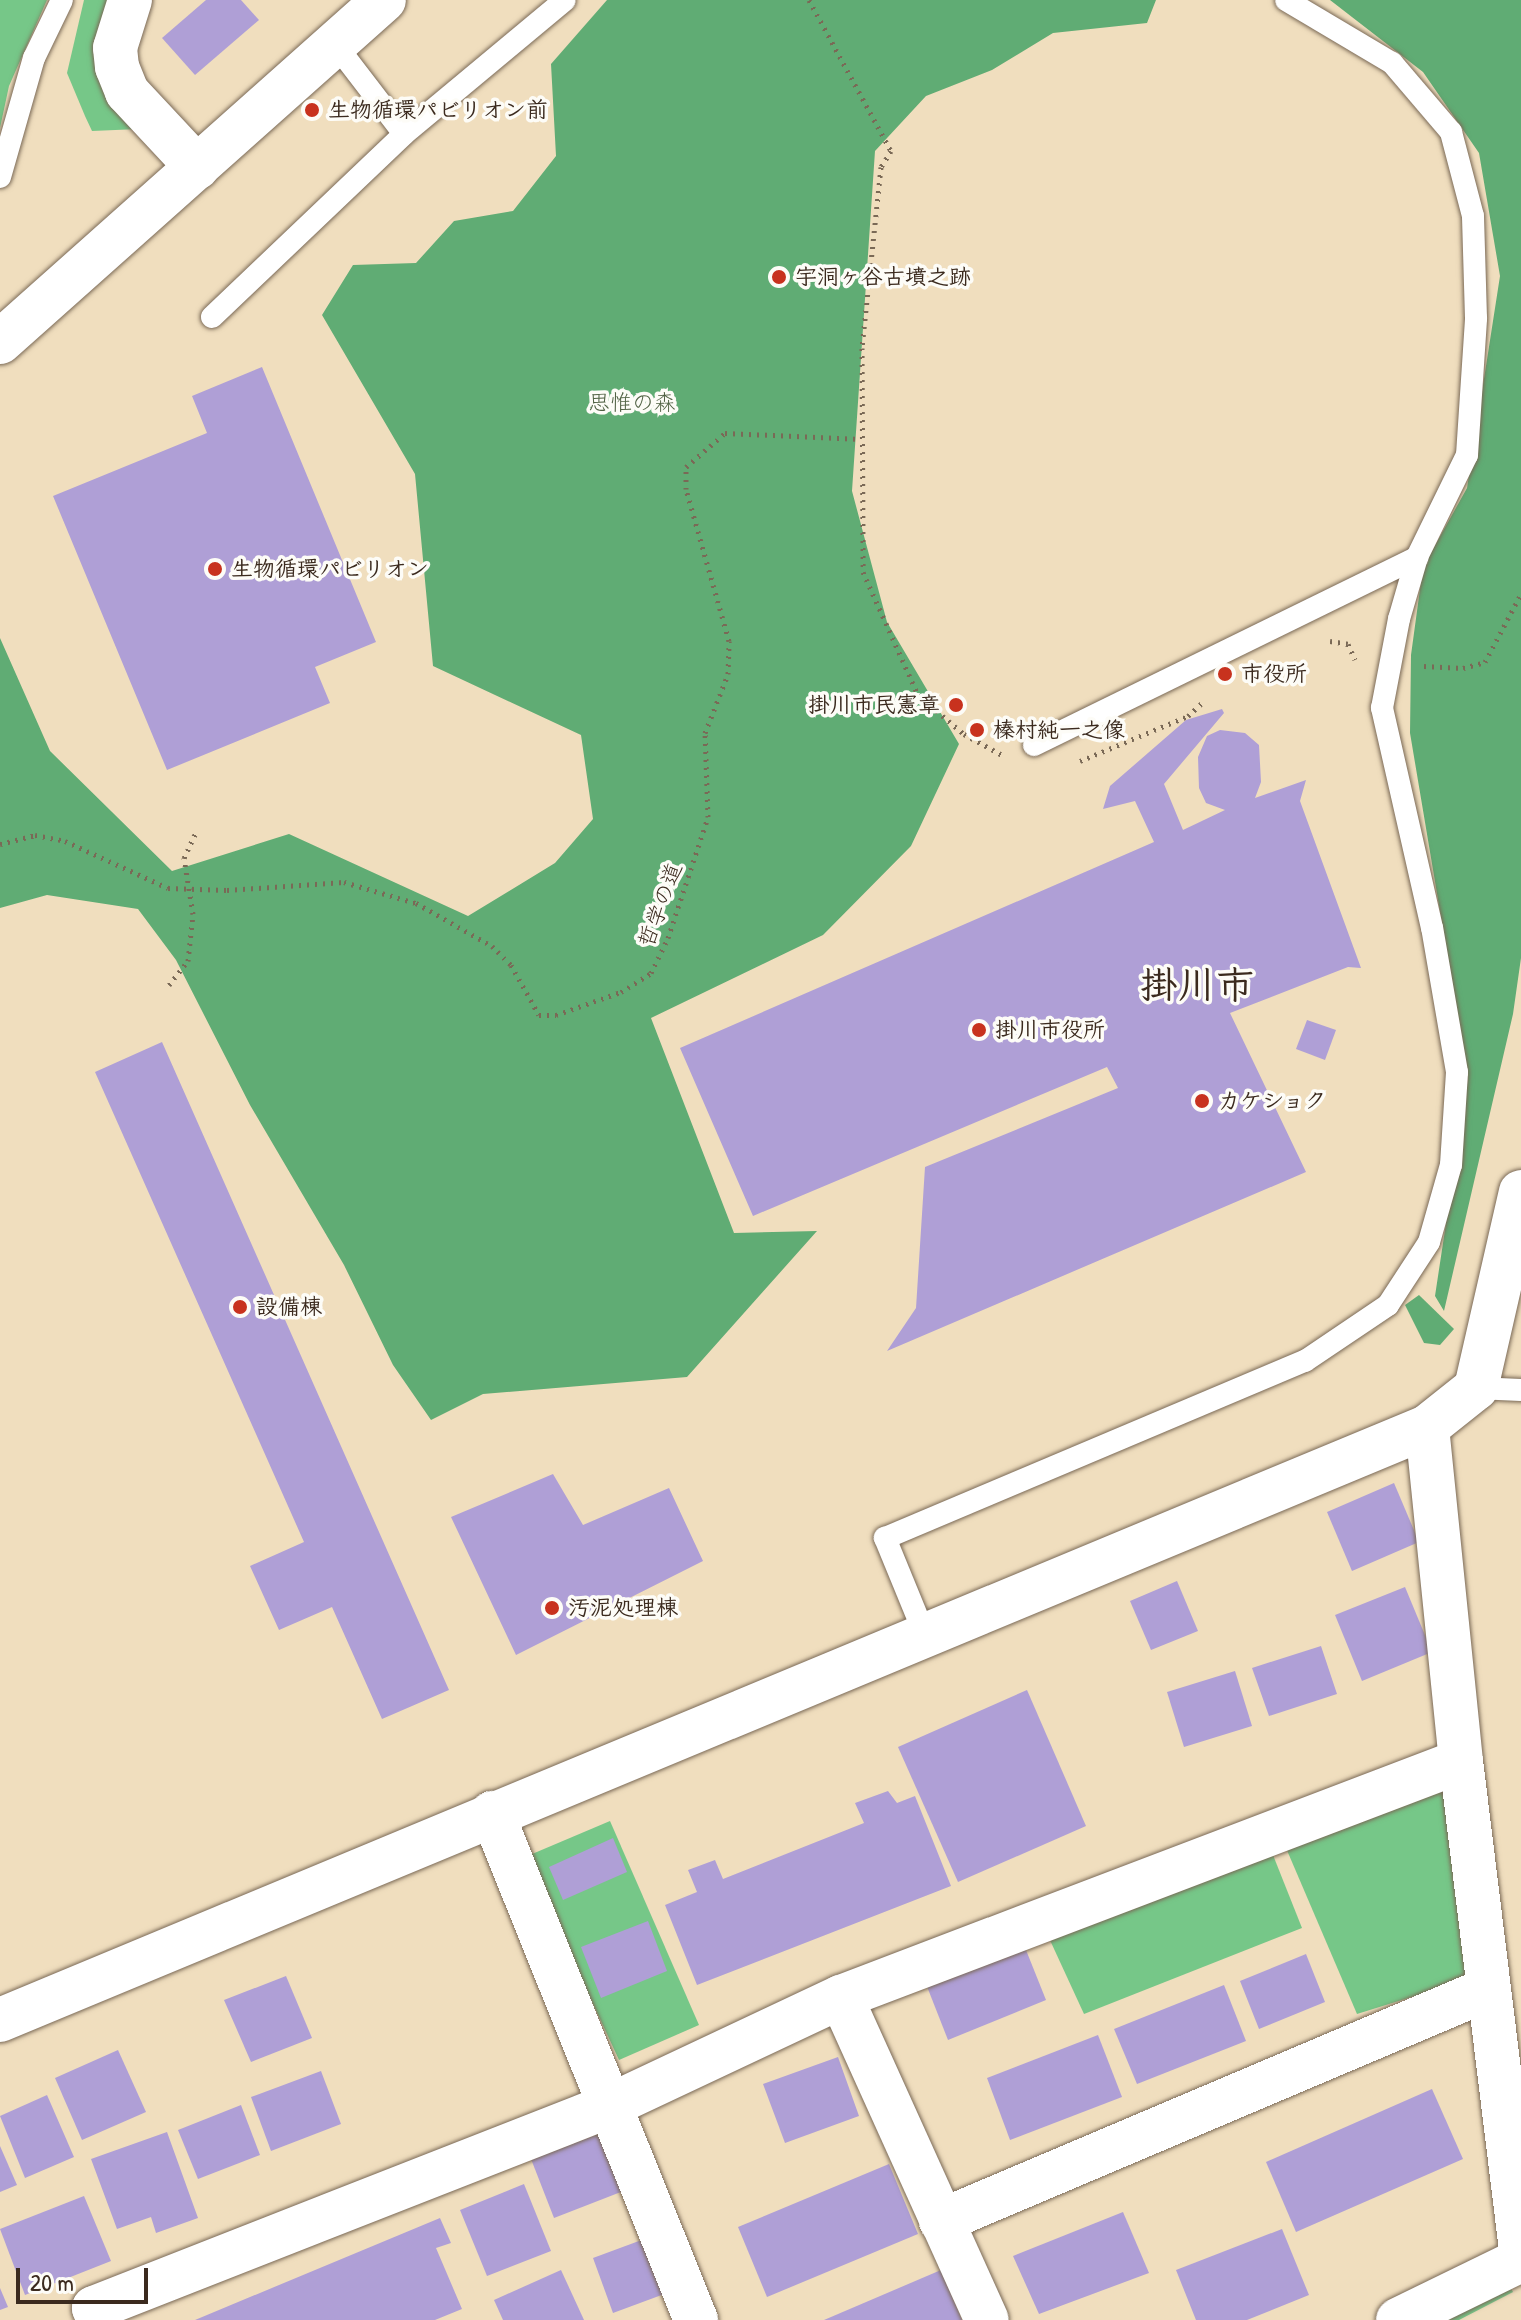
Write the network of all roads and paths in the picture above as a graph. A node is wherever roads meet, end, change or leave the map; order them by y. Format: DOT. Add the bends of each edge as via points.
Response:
graph roads {
  1 [pos="62,0"];
  2 [pos="130,0"];
  3 [pos="384,0"];
  4 [pos="565,0"];
  5 [pos="809,0"];
  6 [pos="1286,0"];
  7 [pos="335,44"];
  8 [pos="404,134"];
  9 [pos="197,167"];
  10 [pos="0,177"];
  11 [pos="212,317"];
  12 [pos="0,342"];
  13 [pos="861,439"];
  14 [pos="1417,557"];
  15 [pos="1521,594"];
  16 [pos="1321,644"];
  17 [pos="1355,655"];
  18 [pos="1391,662"];
  19 [pos="1355,670"];
  20 [pos="1207,698"];
  21 [pos="1034,745"];
  22 [pos="1014,762"];
  23 [pos="1073,762"];
  24 [pos="197,830"];
  25 [pos="0,844"];
  26 [pos="188,889"];
  27 [pos="169,985"];
  28 [pos="1521,1192"];
  29 [pos="1476,1388"];
  30 [pos="1521,1390"];
  31 [pos="1427,1427"];
  32 [pos="924,1633"];
  33 [pos="1461,1761"];
  34 [pos="492,1813"];
  35 [pos="1488,1989"];
  36 [pos="841,1997"];
  37 [pos="0,2020"];
  38 [pos="609,2106"];
  39 [pos="941,2221"];
  40 [pos="1521,2251"];
  41 [pos="1521,2260"];
  42 [pos="99,2320"];
  43 [pos="696,2320"];
  44 [pos="987,2320"];
  45 [pos="1398,2320"];
  1 -- 10 [label="lane" via="34,58"];
  2 -- 9 [label="street" via="115,48 127,92"];
  3 -- 7 [label="street"];
  4 -- 8 [label="lane"];
  5 -- 13 [label="path" via="891,151 881,167 868,288"];
  6 -- 14 [label="lane" via="1392,63 1451,132 1473,216 1476,318 1467,455"];
  7 -- 8 [label="lane"];
  7 -- 9 [label="street"];
  8 -- 11 [label="lane"];
  9 -- 12 [label="street"];
  13 -- 22 [label="path" via="863,572 918,695 964,734"];
  13 -- 26 [label="path, 哲学の道" via="725,433 686,467 686,489 729,641 728,674 705,733 708,817 651,973 621,992 556,1015 539,1015 511,965 492,946 416,903 344,882"];
  14 -- 18 [label="lane"];
  14 -- 21 [label="lane"];
  15 -- 18 [label="path" via="1485,662 1463,668"];
  16 -- 17 [label="path" via="1336,639"];
  17 -- 18 [label="path"];
  17 -- 19 [label="path"];
  18 -- 32 [label="lane" via="1382,708 1432,928 1457,1072 1451,1165 1429,1242 1388,1305 1305,1361 885,1538"];
  20 -- 23 [label="path" via="1188,716 1089,760"];
  24 -- 26 [label="path" via="184,858"];
  25 -- 26 [label="path, 哲学の道" via="35,835 65,841 168,888"];
  26 -- 27 [label="path" via="193,914 188,961"];
  28 -- 29 [label="street"];
  29 -- 30 [label="lane"];
  29 -- 31 [label="street"];
  31 -- 32 [label="street"];
  31 -- 33 [label="street"];
  32 -- 34 [label="street"];
  33 -- 35 [label="street"];
  33 -- 36 [label="street"];
  34 -- 37 [label="street"];
  34 -- 38 [label="street"];
  35 -- 39 [label="street"];
  35 -- 40 [label="street"];
  36 -- 38 [label="street"];
  36 -- 39 [label="street"];
  38 -- 42 [label="street" via="94,2308"];
  38 -- 43 [label="street"];
  39 -- 44 [label="street"];
  41 -- 45 [label="street"];
}
